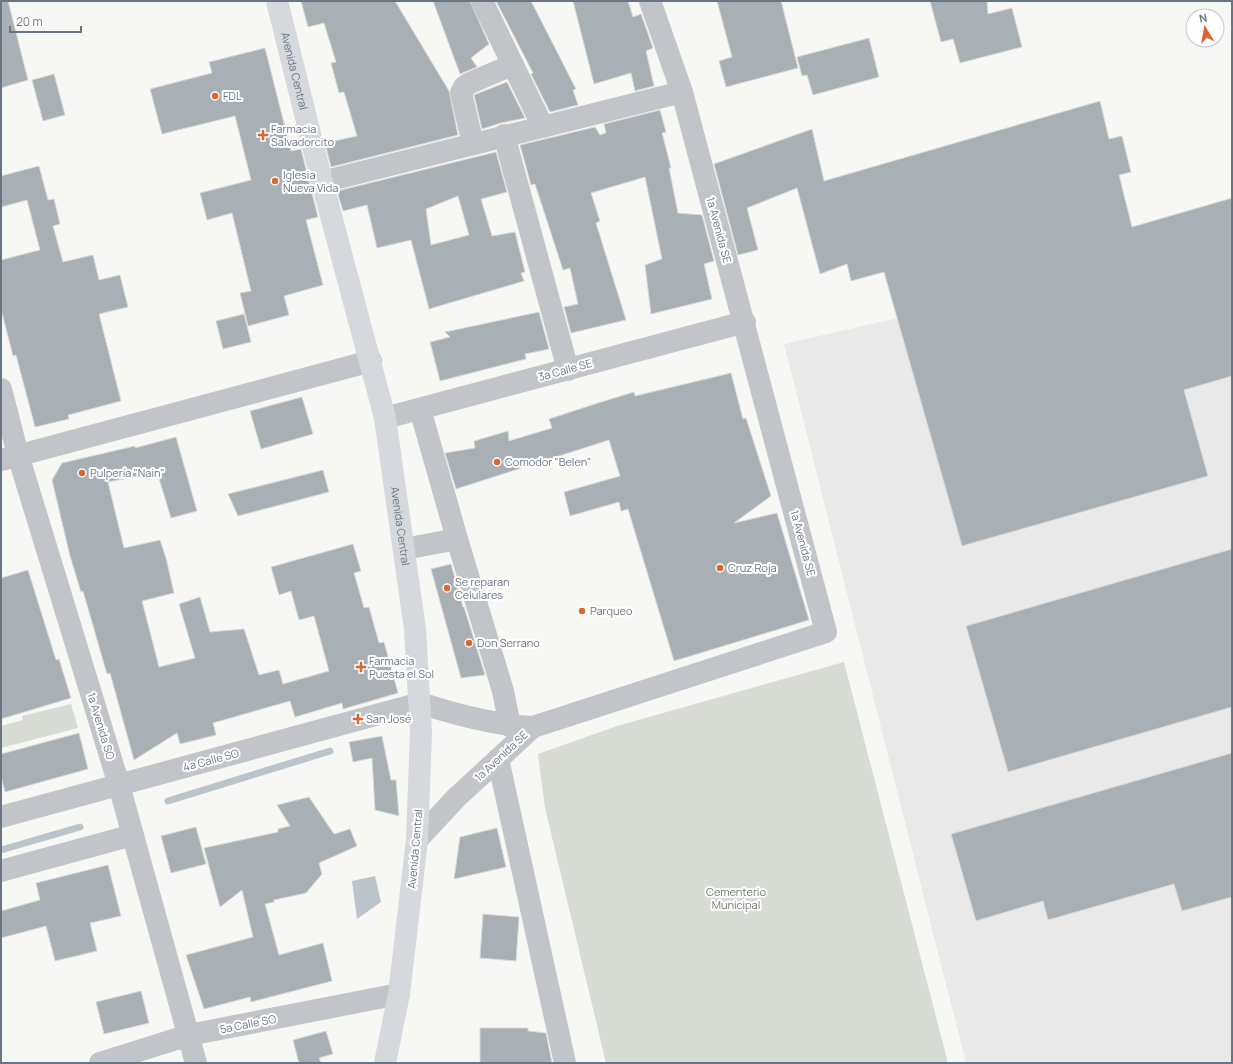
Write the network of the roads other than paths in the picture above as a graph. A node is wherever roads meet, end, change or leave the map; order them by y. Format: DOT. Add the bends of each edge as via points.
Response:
graph roads {
  1 [pos="277,1"];
  2 [pos="482,1"];
  3 [pos="650,1"];
  4 [pos="512,65"];
  5 [pos="682,92"];
  6 [pos="543,127"];
  7 [pos="504,135"];
  8 [pos="473,144"];
  9 [pos="322,182"];
  10 [pos="744,322"];
  11 [pos="371,361"];
  12 [pos="568,370"];
  13 [pos="1,389"];
  14 [pos="420,409"];
  15 [pos="385,418"];
  16 [pos="10,458"];
  17 [pos="457,539"];
  18 [pos="404,549"];
  19 [pos="420,703"];
  20 [pos="510,726"];
  21 [pos="533,727"];
  22 [pos="498,759"];
  23 [pos="119,785"];
  24 [pos="1,817"];
  25 [pos="133,835"];
  26 [pos="417,840"];
  27 [pos="1,871"];
  28 [pos="399,994"];
  29 [pos="189,1035"];
  30 [pos="100,1063"];
  31 [pos="196,1063"];
  32 [pos="385,1063"];
  33 [pos="565,1063"];
  1 -- 9 [label="main road, Avenida Central"];
  2 -- 4 [label="street"];
  3 -- 5 [label="street, 1a Avenida SE"];
  4 -- 6 [label="street"];
  4 -- 8 [label="street" via="470,83 460,93"];
  5 -- 6 [label="street"];
  5 -- 10 [label="street, 1a Avenida SE"];
  6 -- 7 [label="street"];
  7 -- 8 [label="street"];
  7 -- 12 [label="street"];
  8 -- 9 [label="street"];
  9 -- 11 [label="main road, Avenida Central"];
  10 -- 12 [label="street, 3a Calle SE"];
  10 -- 21 [label="street, 1a Avenida SE" via="826,632"];
  11 -- 15 [label="main road, Avenida Central"];
  11 -- 16 [label="street"];
  12 -- 14 [label="street, 3a Calle SE"];
  13 -- 16 [label="street, 1a Avenida SO"];
  14 -- 15 [label="street, 3a Calle SE"];
  14 -- 17 [label="street"];
  15 -- 18 [label="main road, Avenida Central"];
  16 -- 23 [label="street, 1a Avenida SO"];
  17 -- 18 [label="street"];
  17 -- 20 [label="street" via="503,691"];
  18 -- 19 [label="main road, Avenida Central" via="415,629"];
  19 -- 20 [label="street" via="462,717"];
  19 -- 23 [label="street, 4a Calle SO"];
  19 -- 26 [label="main road, Avenida Central"];
  20 -- 21 [label="street"];
  21 -- 22 [label="street, 1a Avenida SE"];
  22 -- 26 [label="street, 1a Avenida SE" via="456,798"];
  22 -- 33 [label="street"];
  23 -- 24 [label="street, 4a Calle SO"];
  23 -- 25 [label="street, 1a Avenida SO"];
  25 -- 27 [label="street"];
  25 -- 29 [label="street, 1a Avenida SO"];
  26 -- 28 [label="main road, Avenida Central"];
  28 -- 29 [label="street, 5a Calle SO"];
  28 -- 32 [label="main road, Avenida Central"];
  29 -- 30 [label="street, 5a Calle SO"];
  29 -- 31 [label="street, 1a Avenida SO"];
}
